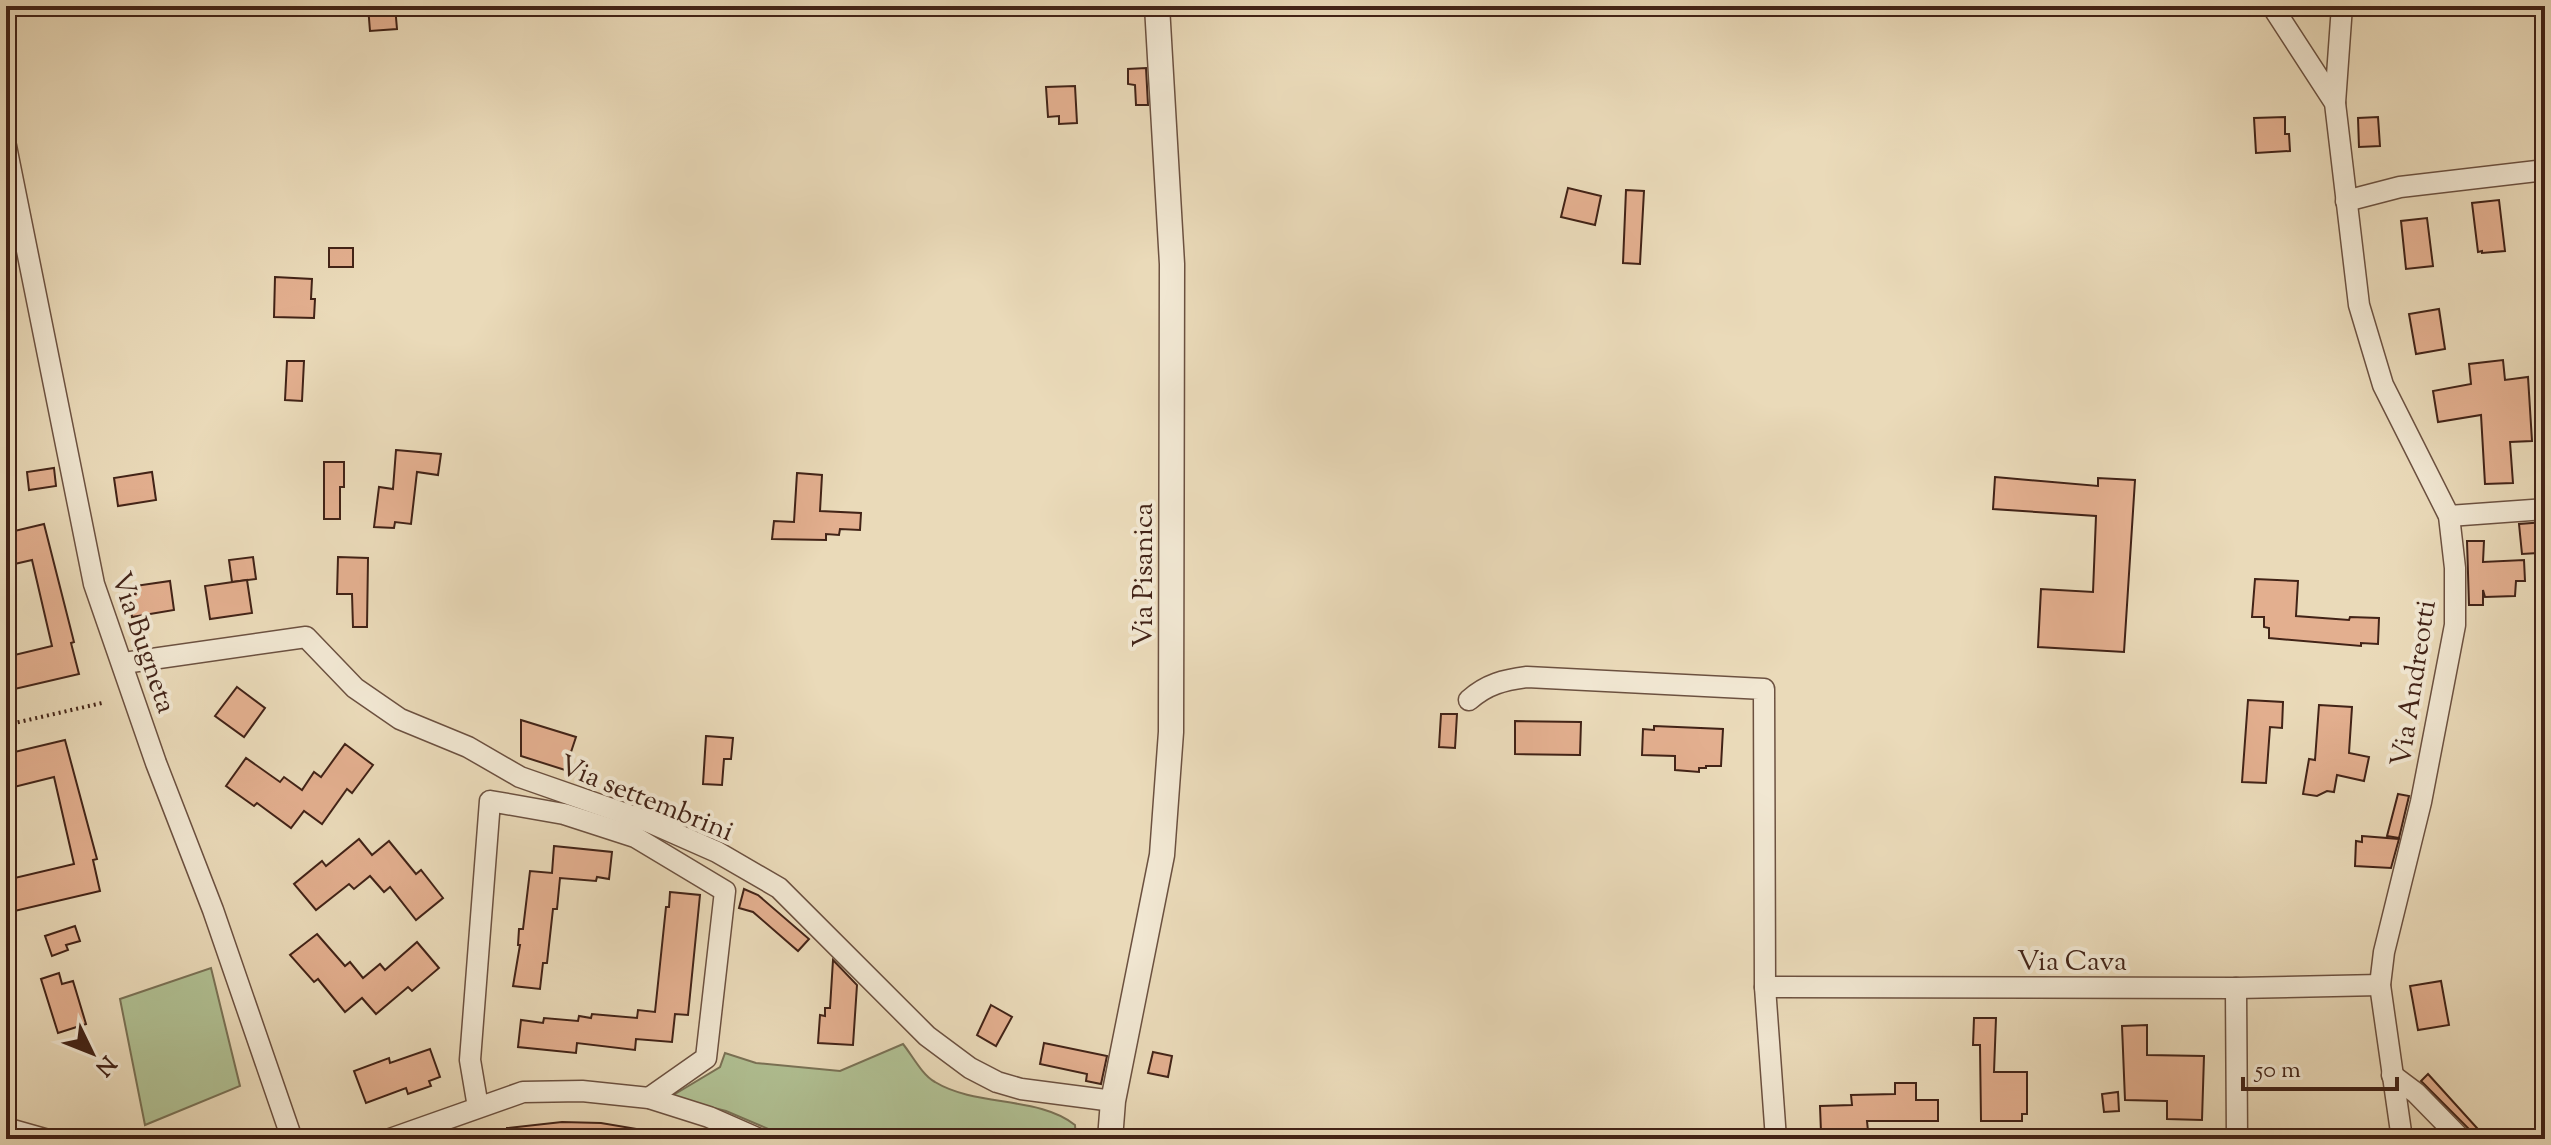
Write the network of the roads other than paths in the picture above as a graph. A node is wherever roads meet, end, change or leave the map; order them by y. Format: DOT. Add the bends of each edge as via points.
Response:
graph roads {
  1 [pos="1157,6"];
  2 [pos="2272,6"];
  3 [pos="2342,6"];
  4 [pos="2335,103"];
  5 [pos="6,146"];
  6 [pos="2545,170"];
  7 [pos="2346,201"];
  8 [pos="2545,509"];
  9 [pos="2449,516"];
  10 [pos="124,663"];
  11 [pos="1469,700"];
  12 [pos="2380,985"];
  13 [pos="1765,987"];
  14 [pos="2236,988"];
  15 [pos="2392,1075"];
  16 [pos="649,1098"];
  17 [pos="1113,1101"];
  18 [pos="478,1107"];
  19 [pos="6,1128"];
  20 [pos="45,1139"];
  21 [pos="292,1139"];
  22 [pos="390,1139"];
  23 [pos="759,1139"];
  24 [pos="1110,1139"];
  25 [pos="1776,1139"];
  26 [pos="2237,1139"];
  27 [pos="2402,1139"];
  28 [pos="2461,1139"];
  1 -- 17 [label="street, Via Pisanica" via="1172,264 1171,732 1162,855"];
  2 -- 4 [label="street, Via Andreotti"];
  3 -- 4 [label="street"];
  4 -- 7 [label="street, Via Andreotti"];
  5 -- 10 [label="street, Via Bugneta" via="94,584"];
  6 -- 7 [label="street" via="2400,187"];
  7 -- 9 [label="street, Via Andreotti" via="2359,305 2383,385"];
  8 -- 9 [label="street"];
  9 -- 12 [label="street, Via Andreotti" via="2455,625"];
  10 -- 17 [label="street, Via settembrini" via="306,637 355,688 400,719 468,747 520,777 703,846 779,888 927,1036 970,1068 1021,1089"];
  10 -- 21 [label="street, Via Bugneta"];
  11 -- 13 [label="street" via="1501,680 1527,677 1764,689"];
  12 -- 14 [label="street, Via Cava"];
  12 -- 15 [label="street, Via Andreotti"];
  13 -- 14 [label="street, Via Cava"];
  13 -- 25 [label="street"];
  14 -- 26 [label="street"];
  15 -- 27 [label="street, Via Andreotti"];
  15 -- 28 [label="street"];
  16 -- 18 [label="street" via="523,1092"];
  16 -- 18 [label="street" via="706,1058 725,891 635,837 564,814 490,801 470,1060"];
  16 -- 23 [label="street"];
  17 -- 24 [label="street, Via Pisanica"];
  18 -- 22 [label="street"];
  19 -- 20 [label="street"];
}
